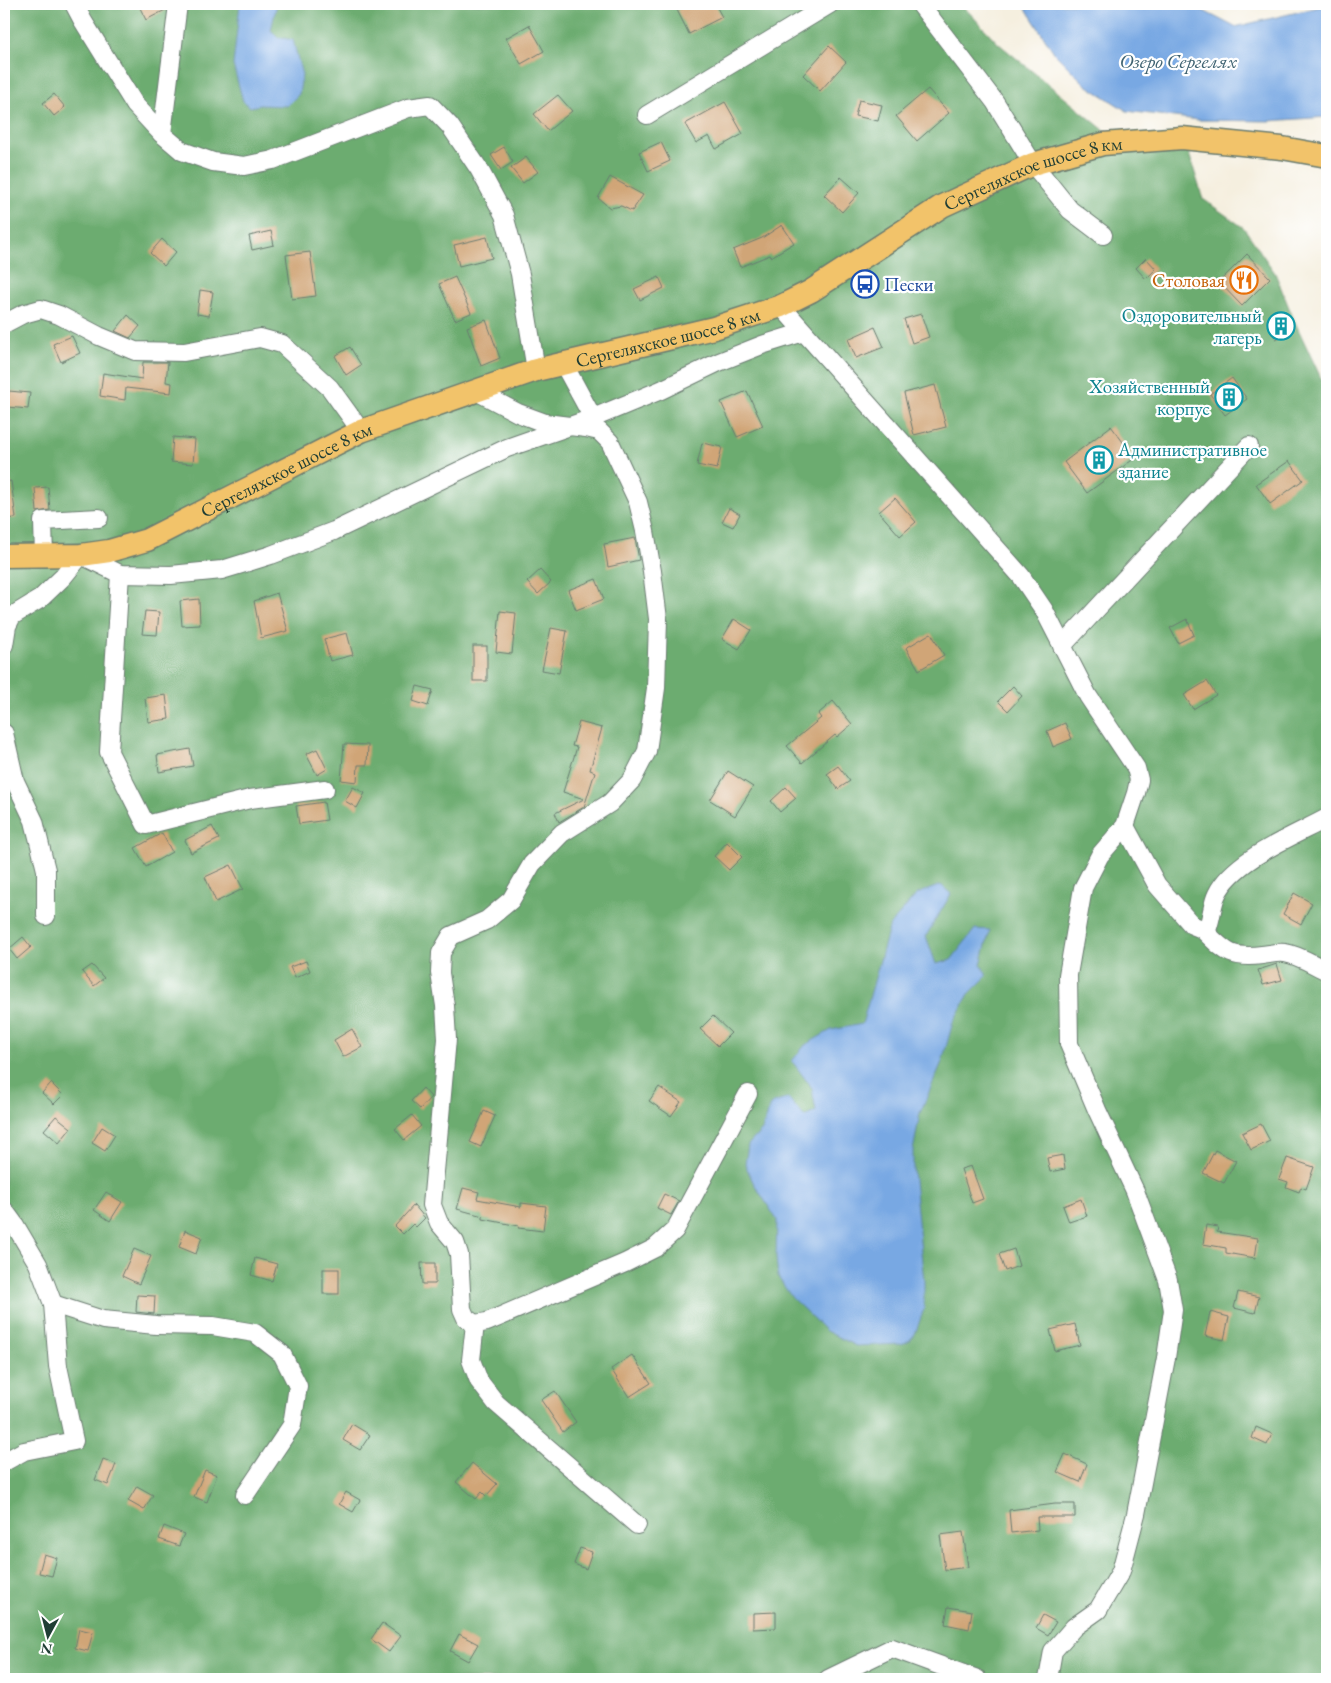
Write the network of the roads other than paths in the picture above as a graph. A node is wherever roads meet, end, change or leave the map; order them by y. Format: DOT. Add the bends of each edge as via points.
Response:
graph roads {
  1 [pos="74,4"];
  2 [pos="178,4"];
  3 [pos="830,4"];
  4 [pos="920,4"];
  5 [pos="647,115"];
  6 [pos="162,134"];
  7 [pos="1327,156"];
  8 [pos="1033,164"];
  9 [pos="1104,235"];
  10 [pos="781,306"];
  11 [pos="4,324"];
  12 [pos="804,332"];
  13 [pos="563,363"];
  14 [pos="536,370"];
  15 [pos="476,391"];
  16 [pos="593,418"];
  17 [pos="570,426"];
  18 [pos="361,431"];
  19 [pos="1249,446"];
  20 [pos="98,518"];
  21 [pos="4,556"];
  22 [pos="81,556"];
  23 [pos="44,557"];
  24 [pos="120,574"];
  25 [pos="4,645"];
  26 [pos="1062,646"];
  27 [pos="4,732"];
  28 [pos="325,789"];
  29 [pos="1327,818"];
  30 [pos="1125,826"];
  31 [pos="46,916"];
  32 [pos="1202,929"];
  33 [pos="1327,971"];
  34 [pos="748,1094"];
  35 [pos="4,1210"];
  36 [pos="53,1304"];
  37 [pos="475,1324"];
  38 [pos="4,1462"];
  39 [pos="245,1495"];
  40 [pos="637,1525"];
  41 [pos="828,1679"];
  42 [pos="976,1679"];
  43 [pos="1048,1679"];
  1 -- 6 [label="street" via="135,105"];
  2 -- 6 [label="street"];
  3 -- 5 [label="street"];
  4 -- 8 [label="street" via="995,102"];
  6 -- 14 [label="street" via="182,151 213,162 244,166 273,160 408,108 430,105 450,126 474,162 504,216 520,274"];
  7 -- 8 [label="main road, Сергеляхское шоссе 8 км" via="1182,138 1103,144"];
  8 -- 9 [label="street" via="1070,210"];
  8 -- 10 [label="main road, Сергеляхское шоссе 8 км" via="942,206 811,291"];
  10 -- 12 [label="street"];
  10 -- 13 [label="main road, Сергеляхское шоссе 8 км" via="714,328"];
  11 -- 18 [label="street" via="41,309 135,351 184,352 260,338 282,344 330,388"];
  12 -- 16 [label="street" via="762,345"];
  12 -- 26 [label="street" via="1021,576 1044,610"];
  13 -- 14 [label="main road, Сергеляхское шоссе 8 км"];
  13 -- 16 [label="street"];
  14 -- 15 [label="main road, Сергеляхское шоссе 8 км"];
  15 -- 17 [label="street" via="536,420"];
  15 -- 18 [label="main road, Сергеляхское шоссе 8 км"];
  16 -- 17 [label="street"];
  17 -- 24 [label="street" via="507,448 334,531 271,555 222,570 171,575"];
  17 -- 37 [label="street" via="599,431 610,442 638,502 658,619 656,688 647,751 632,780 610,803 562,833 532,864 511,900 487,920 451,936 441,953 447,1038 432,1205 439,1223 455,1242 459,1254 462,1310 466,1318"];
  18 -- 22 [label="main road, Сергеляхское шоссе 8 км" via="148,540"];
  19 -- 26 [label="street"];
  20 -- 23 [label="street" via="43,521"];
  21 -- 23 [label="main road, Сергеляхское шоссе 8 км"];
  22 -- 23 [label="main road, Сергеляхское шоссе 8 км"];
  22 -- 24 [label="street"];
  22 -- 25 [label="street" via="40,599 12,616"];
  24 -- 28 [label="street" via="109,752 146,825 250,799"];
  26 -- 30 [label="street" via="1088,696 1136,768 1139,780"];
  27 -- 31 [label="street" via="14,781 34,821 46,870"];
  29 -- 32 [label="street" via="1258,854 1226,880 1216,896 1208,927"];
  30 -- 32 [label="street" via="1157,885 1192,925"];
  30 -- 43 [label="street" via="1100,855 1083,888 1068,975 1069,1044 1135,1191 1168,1280 1173,1310 1136,1514 1121,1571 1098,1610 1074,1627 1053,1650"];
  32 -- 33 [label="street" via="1233,955 1287,953"];
  34 -- 37 [label="street" via="675,1230 655,1248"];
  35 -- 36 [label="street" via="38,1264"];
  36 -- 38 [label="street" via="58,1366 74,1441 24,1451"];
  36 -- 39 [label="street" via="103,1320 213,1326 255,1334 282,1354 298,1386 292,1425"];
  37 -- 40 [label="street" via="471,1360 478,1381 496,1403"];
  41 -- 42 [label="street" via="892,1648"];
}
